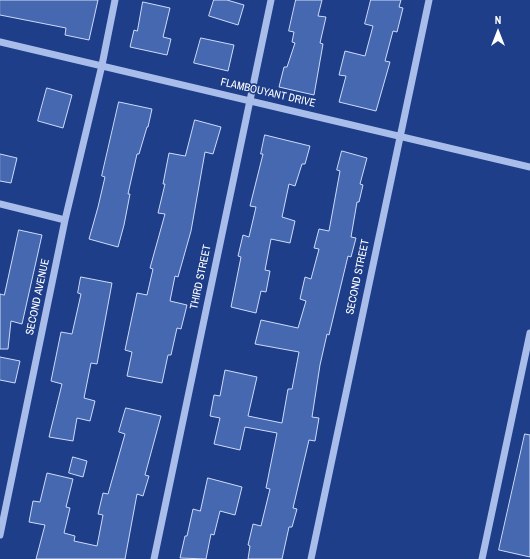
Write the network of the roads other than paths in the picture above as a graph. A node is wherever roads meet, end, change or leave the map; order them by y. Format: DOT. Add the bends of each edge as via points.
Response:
graph roads {
  1 [pos="115,0"];
  2 [pos="271,0"];
  3 [pos="429,0"];
  4 [pos="0,42"];
  5 [pos="102,65"];
  6 [pos="249,99"];
  7 [pos="399,135"];
  8 [pos="530,167"];
  9 [pos="0,204"];
  10 [pos="65,220"];
  11 [pos="530,333"];
  12 [pos="0,535"];
  13 [pos="154,559"];
  14 [pos="311,559"];
  15 [pos="482,559"];
  1 -- 5 [label="street, SECOND AVENUE"];
  2 -- 6 [label="street, THIRD STREET"];
  3 -- 7 [label="street, SECOND STREET"];
  4 -- 5 [label="street, FLAMBOUYANT DRIVE"];
  5 -- 6 [label="street, FLAMBOUYANT DRIVE"];
  5 -- 10 [label="street, SECOND AVENUE"];
  6 -- 7 [label="street, FLAMBOUYANT DRIVE"];
  6 -- 13 [label="street, THIRD STREET"];
  7 -- 8 [label="street, FLAMBOUYANT DRIVE"];
  7 -- 14 [label="street, SECOND STREET"];
  9 -- 10 [label="street"];
  10 -- 12 [label="street, SECOND AVENUE"];
  11 -- 15 [label="street"];
}
